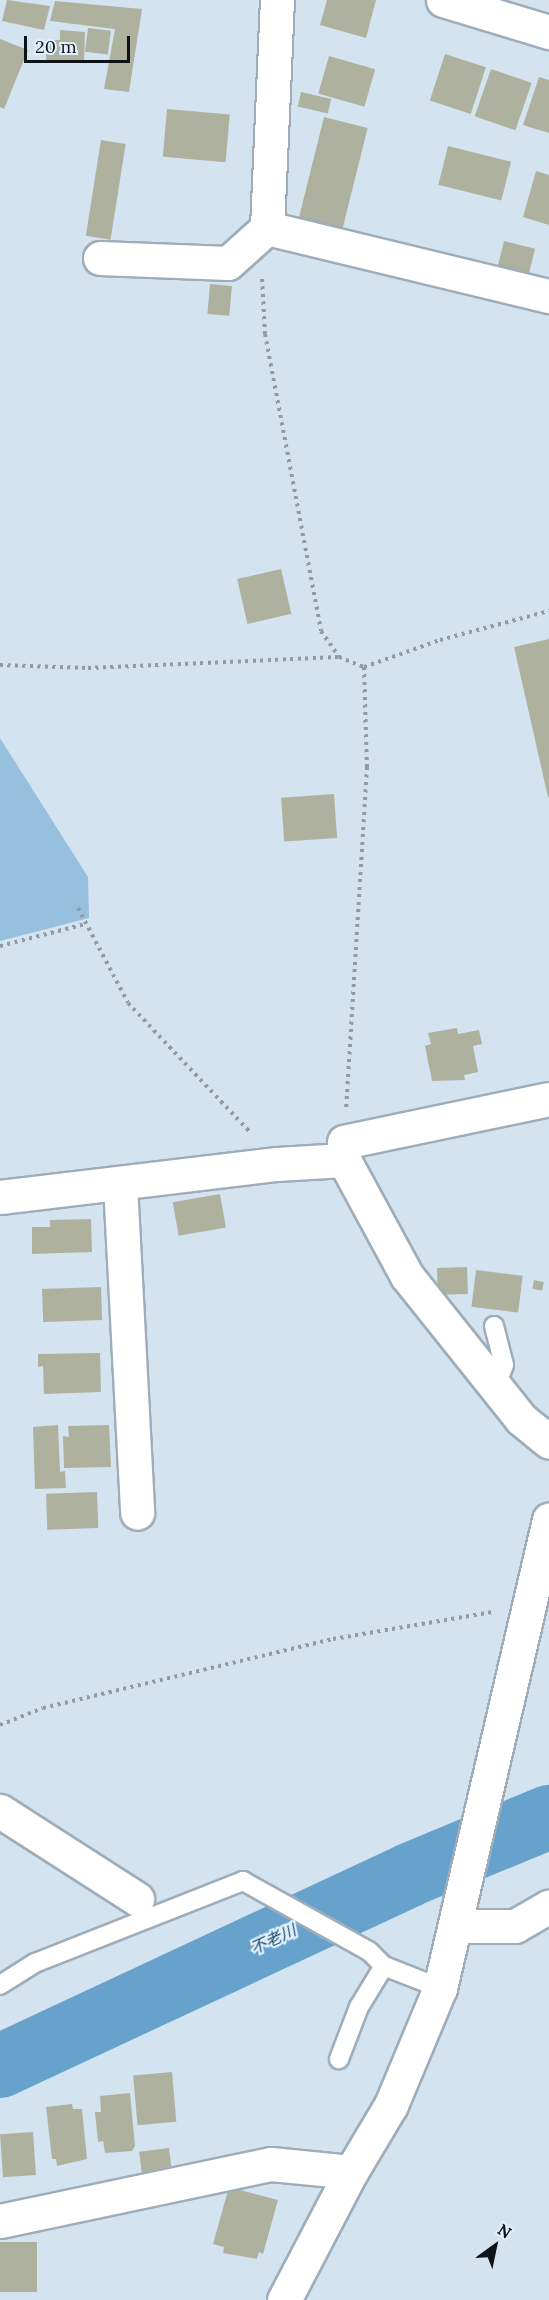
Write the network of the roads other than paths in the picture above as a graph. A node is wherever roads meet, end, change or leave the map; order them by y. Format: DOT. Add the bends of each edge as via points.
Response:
graph roads {
  1 [pos="277,0"];
  2 [pos="443,0"];
  3 [pos="549,32"];
  4 [pos="267,228"];
  5 [pos="100,258"];
  6 [pos="549,296"];
  7 [pos="549,1099"];
  8 [pos="344,1151"];
  9 [pos="120,1184"];
  10 [pos="0,1197"];
  11 [pos="494,1326"];
  12 [pos="496,1386"];
  13 [pos="549,1442"];
  14 [pos="137,1513"];
  15 [pos="549,1519"];
  16 [pos="0,1810"];
  17 [pos="137,1899"];
  18 [pos="549,1906"];
  19 [pos="460,1912"];
  20 [pos="384,1966"];
  21 [pos="0,1985"];
  22 [pos="440,1988"];
  23 [pos="339,2059"];
  24 [pos="351,2172"];
  25 [pos="0,2221"];
  26 [pos="285,2300"];
  1 -- 4 [label="street"];
  2 -- 3 [label="street"];
  4 -- 5 [label="street" via="228,263"];
  4 -- 6 [label="street"];
  7 -- 8 [label="street"];
  8 -- 9 [label="street" via="277,1164"];
  8 -- 12 [label="street" via="407,1276"];
  9 -- 10 [label="street"];
  9 -- 14 [label="street"];
  11 -- 12 [label="lane" via="504,1365"];
  12 -- 13 [label="street" via="521,1419"];
  15 -- 19 [label="street"];
  16 -- 17 [label="street"];
  18 -- 19 [label="street" via="515,1926"];
  19 -- 22 [label="street"];
  20 -- 21 [label="lane" via="369,1951 243,1881 35,1964"];
  20 -- 22 [label="lane"];
  20 -- 23 [label="lane" via="359,2007"];
  22 -- 24 [label="street" via="391,2105"];
  24 -- 25 [label="street" via="272,2164"];
  24 -- 26 [label="street"];
}
